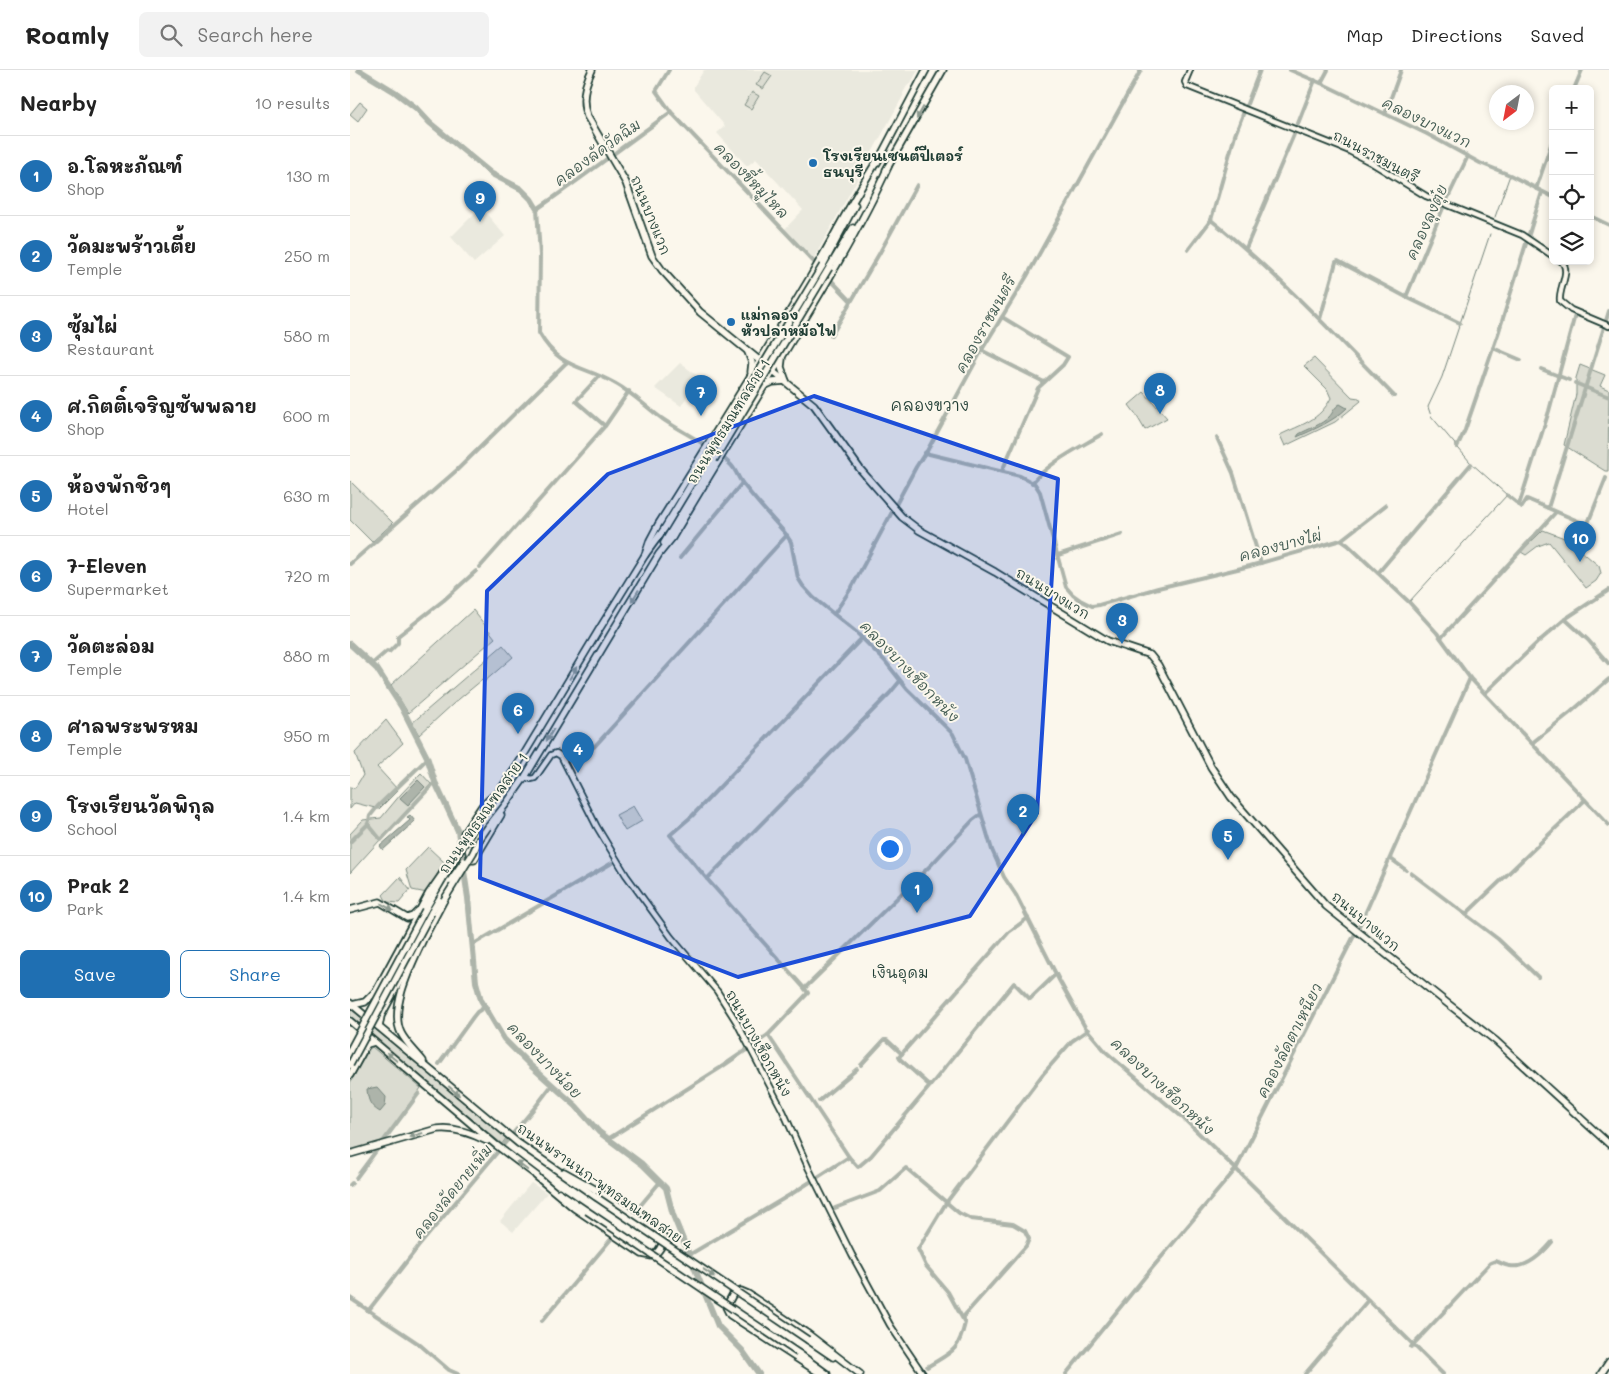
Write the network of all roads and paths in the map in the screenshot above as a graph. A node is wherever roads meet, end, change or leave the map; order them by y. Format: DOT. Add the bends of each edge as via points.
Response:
graph roads {
  1 [pos="592,70"];
  2 [pos="926,70"];
  3 [pos="943,70"];
  4 [pos="1190,70"];
  5 [pos="877,162"];
  6 [pos="1549,253"];
  7 [pos="1565,265"];
  8 [pos="829,267"];
  9 [pos="1609,326"];
  10 [pos="777,332"];
  11 [pos="790,343"];
  12 [pos="748,350"];
  13 [pos="784,354"];
  14 [pos="760,360"];
  15 [pos="773,371"];
  16 [pos="751,374"];
  17 [pos="786,381"];
  18 [pos="764,386"];
  19 [pos="736,400"];
  20 [pos="754,403"];
  21 [pos="659,554"];
  22 [pos="645,555"];
  23 [pos="525,777"];
  24 [pos="502,788"];
  25 [pos="506,804"];
  26 [pos="480,838"];
  27 [pos="350,910"];
  28 [pos="426,910"];
  29 [pos="426,933"];
  30 [pos="384,977"];
  31 [pos="397,987"];
  32 [pos="351,1004"];
  33 [pos="350,1021"];
  34 [pos="379,1027"];
  35 [pos="374,1042"];
  36 [pos="350,1050"];
  37 [pos="350,1066"];
  38 [pos="430,1070"];
  39 [pos="350,1075"];
  40 [pos="1609,1144"];
  41 [pos="496,1145"];
  42 [pos="350,1154"];
  43 [pos="543,1160"];
  44 [pos="536,1176"];
  45 [pos="1609,1362"];
  46 [pos="821,1374"];
  47 [pos="827,1374"];
  48 [pos="859,1374"];
  49 [pos="923,1374"];
  50 [pos="1601,1374"];
  1 -- 12 [label="main road, ถนนบางแวก" via="586,84 584,108 626,183 652,256 700,312"];
  2 -- 5 [label="main road, ถนนพุทธมณฑลสาย 1"];
  3 -- 8 [label="main road, ถนนพุทธมณฑลสาย 1, one-way"];
  4 -- 6 [label="street, ถนนราชมนตรี" via="1185,84 1347,150 1426,196 1526,237"];
  5 -- 8 [label="main road, ถนนพุทธมณฑลสาย 1"];
  5 -- 10 [label="main road, ถนนพุทธมณฑลสาย 1"];
  7 -- 9 [label="street" via="1560,301 1571,310"];
  8 -- 11 [label="main road, ถนนพุทธมณฑลสาย 1" via="822,290"];
  8 -- 21 [label="main road, ถนนพุทธมณฑลสาย 1, bridge"];
  8 -- 22 [label="main road, ถนนพุทธมณฑลสาย 1, bridge"];
  10 -- 11 [label="main road" via="771,348 774,355 778,356"];
  10 -- 14 [label="main road, ถนนพุทธมณฑลสาย 1"];
  11 -- 13 [label="main road, ถนนพุทธมณฑลสาย 1"];
  12 -- 14 [label="main road, ถนนบางแวก"];
  12 -- 16 [label="main road"];
  13 -- 15 [label="main road, ถนนพุทธมณฑลสาย 1"];
  13 -- 17 [label="main road" via="781,367"];
  14 -- 15 [label="main road, ถนนบางแวก"];
  14 -- 16 [label="main road, ถนนพุทธมณฑลสาย 1"];
  15 -- 17 [label="main road, ถนนบางแวก"];
  15 -- 18 [label="main road, ถนนพุทธมณฑลสาย 1"];
  16 -- 19 [label="main road, ถนนพุทธมณฑลสาย 1"];
  17 -- 18 [label="main road"];
  17 -- 40 [label="main road, ถนนบางแวก" via="817,408 887,502 919,530 1108,641 1150,655 1211,767 1231,797 1317,895 1354,929 1496,1041"];
  18 -- 20 [label="main road, ถนนพุทธมณฑลสาย 1"];
  19 -- 20 [label="main road" via="756,378 760,386"];
  19 -- 22 [label="main road, ถนนพุทธมณฑลสาย 1" via="653,535"];
  20 -- 21 [label="main road, ถนนพุทธมณฑลสาย 1"];
  21 -- 23 [label="main road, ถนนพุทธมณฑลสาย 1, one-way"];
  24 -- 22 [label="main road, ถนนพุทธมณฑลสาย 1, one-way"];
  23 -- 25 [label="main road, ถนนพุทธมณฑลสาย 1"];
  23 -- 49 [label="street, ถนนบางเชือกหนัง" via="535,778 552,755 561,756 626,875 671,937 717,991 754,1055 890,1325"];
  24 -- 25 [label="main road" via="482,806 464,833 471,860 474,860"];
  24 -- 28 [label="main road, ถนนพุทธมณฑลสาย 1, bridge" via="445,872"];
  25 -- 26 [label="main road, ถนนพุทธมณฑลสาย 1, bridge"];
  26 -- 28 [label="main road, ถนนพุทธมณฑลสาย 1, bridge"];
  26 -- 29 [label="main road, bridge"];
  27 -- 28 [label="main road, one-way" via="380,902 406,918"];
  28 -- 30 [label="main road"];
  28 -- 36 [label="main road, ถนนพุทธมณฑลสาย 1, bridge"];
  28 -- 37 [label="main road, ถนนพุทธมณฑลสาย 1, bridge"];
  29 -- 31 [label="main road"];
  29 -- 38 [label="main road" via="399,1001 398,1024"];
  30 -- 31 [label="main road" via="385,985"];
  30 -- 32 [label="main road" via="371,998"];
  31 -- 34 [label="main road" via="381,1016"];
  32 -- 34 [label="main road, ถนนพรานนก-พุทธมณฑลสาย 4"];
  33 -- 35 [label="main road, ถนนพรานนก-พุทธมณฑลสาย 4"];
  34 -- 38 [label="main road, ถนนพรานนก-พุทธมณฑลสาย 4"];
  35 -- 39 [label="main road" via="367,1044"];
  41 -- 35 [label="main road, ถนนพรานนก-พุทธมณฑลสาย 4, one-way"];
  38 -- 43 [label="main road, ถนนพรานนก-พุทธมณฑลสาย 4, one-way"];
  41 -- 42 [label="main road, one-way" via="460,1130 446,1128"];
  44 -- 41 [label="main road, ถนนพรานนก-พุทธมณฑลสาย 4, one-way"];
  43 -- 44 [label="main road" via="598,1191 663,1236 663,1244 652,1256 642,1254 574,1208"];
  43 -- 48 [label="main road, ถนนพรานนก-พุทธมณฑลสาย 4, one-way, bridge"];
  44 -- 47 [label="main road, ถนนพรานนก-พุทธมณฑลสาย 4, bridge"];
  45 -- 50 [label="main road"];
  46 -- 48 [label="main road" via="730,1315 726,1307 734,1294 741,1291 748,1294 808,1334"];
}
